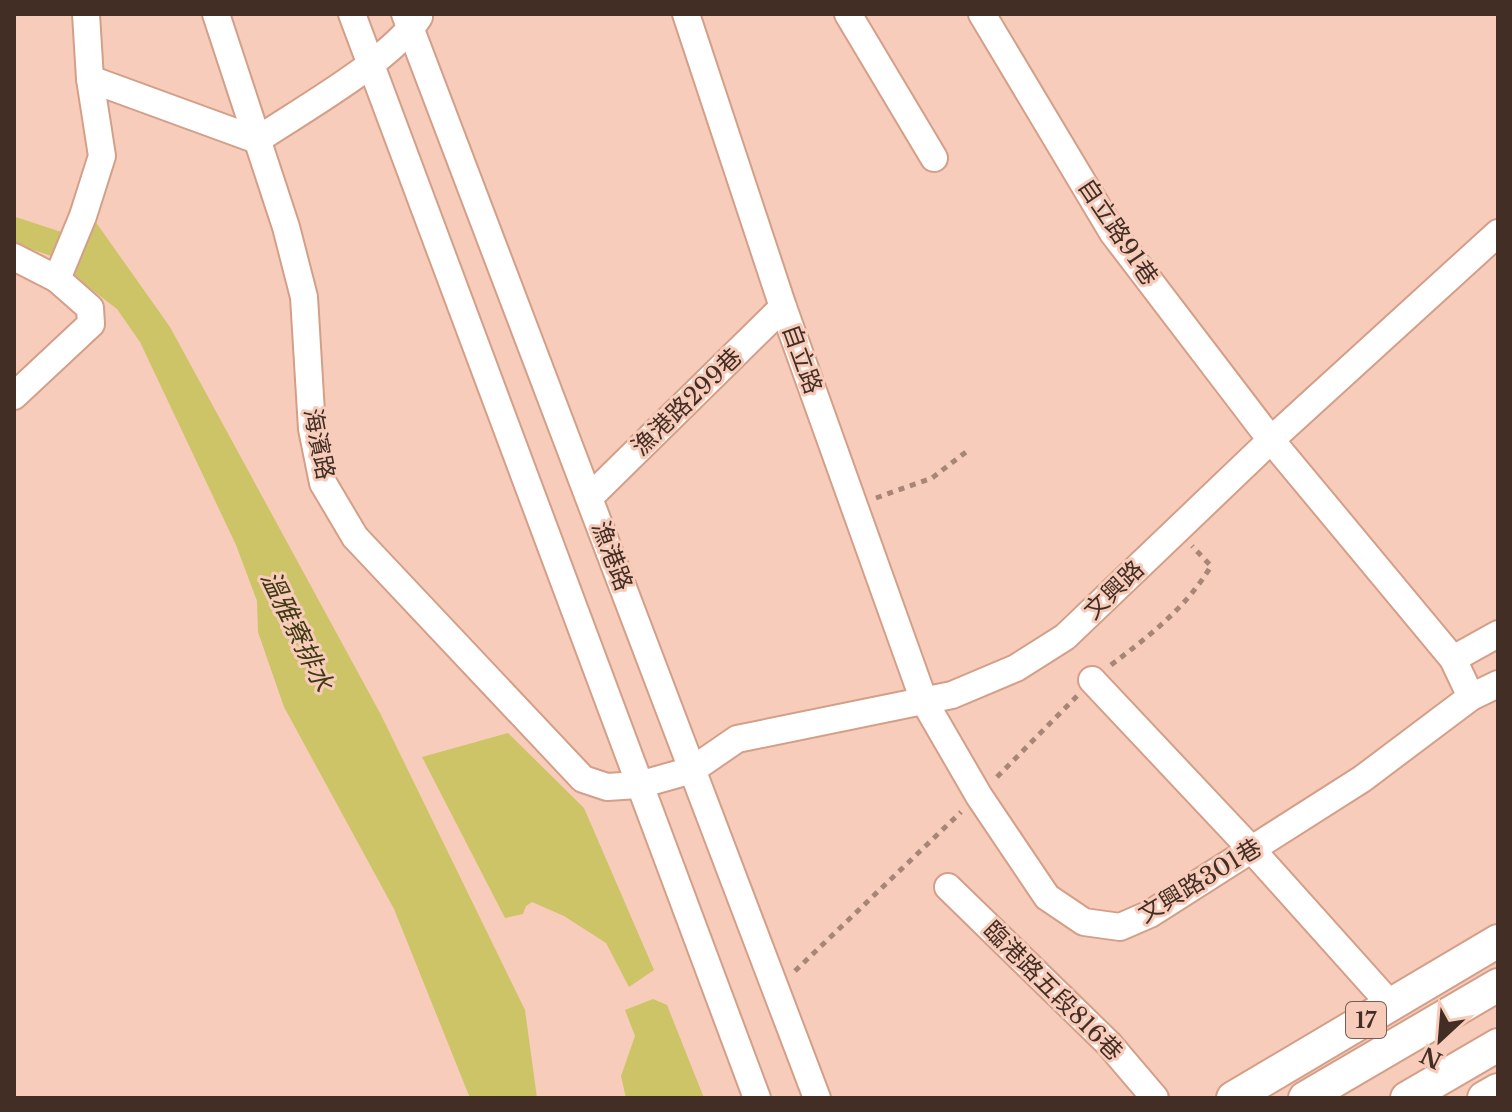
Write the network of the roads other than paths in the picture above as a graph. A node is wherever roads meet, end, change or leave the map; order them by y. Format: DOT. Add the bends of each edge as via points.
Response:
graph roads {
  1 [pos="86,14"];
  2 [pos="216,14"];
  3 [pos="352,14"];
  4 [pos="686,14"];
  5 [pos="848,14"];
  6 [pos="982,14"];
  7 [pos="413,19"];
  8 [pos="371,63"];
  9 [pos="90,79"];
  10 [pos="257,140"];
  11 [pos="934,158"];
  12 [pos="1498,233"];
  13 [pos="14,257"];
  14 [pos="57,279"];
  15 [pos="783,307"];
  16 [pos="14,396"];
  17 [pos="1271,440"];
  18 [pos="590,497"];
  19 [pos="1498,634"];
  20 [pos="1453,659"];
  21 [pos="1092,680"];
  22 [pos="1498,684"];
  23 [pos="1471,697"];
  24 [pos="924,701"];
  25 [pos="692,770"];
  26 [pos="639,785"];
  27 [pos="1252,850"];
  28 [pos="948,887"];
  29 [pos="1498,941"];
  30 [pos="1498,985"];
  31 [pos="1391,1005"];
  32 [pos="1498,1045"];
  33 [pos="1498,1090"];
  34 [pos="757,1098"];
  35 [pos="817,1098"];
  36 [pos="1155,1098"];
  37 [pos="1233,1098"];
  38 [pos="1305,1098"];
  39 [pos="1407,1098"];
  40 [pos="1484,1098"];
  1 -- 9 [label="street"];
  2 -- 10 [label="street, 海濱路"];
  3 -- 8 [label="street"];
  4 -- 15 [label="street, 自立路"];
  5 -- 11 [label="street"];
  6 -- 17 [label="street, 自立路91巷" via="1113,233"];
  7 -- 8 [label="street"];
  7 -- 18 [label="street, 漁港路"];
  8 -- 10 [label="street"];
  8 -- 26 [label="street"];
  9 -- 10 [label="street"];
  9 -- 14 [label="street" via="102,156"];
  10 -- 26 [label="street, 海濱路" via="304,297 312,429 323,483 364,547 583,779 607,787"];
  12 -- 17 [label="street, 文興路"];
  13 -- 14 [label="street"];
  14 -- 16 [label="street" via="90,308 91,324"];
  15 -- 18 [label="street, 漁港路299巷"];
  15 -- 24 [label="street, 自立路"];
  17 -- 20 [label="street, 自立路91巷"];
  17 -- 24 [label="street, 文興路" via="1065,637 984,683"];
  18 -- 25 [label="street, 漁港路"];
  19 -- 20 [label="street"];
  20 -- 23 [label="street, 自立路91巷"];
  21 -- 27 [label="street"];
  22 -- 23 [label="street, 文興路301巷"];
  23 -- 27 [label="street, 文興路301巷" via="1362,779"];
  24 -- 25 [label="street, 文興路" via="737,739"];
  24 -- 27 [label="street, 文興路301巷" via="1047,897 1084,922 1120,927"];
  25 -- 26 [label="street, 文興路"];
  25 -- 35 [label="street, 漁港路"];
  26 -- 34 [label="street"];
  27 -- 31 [label="street"];
  28 -- 36 [label="street, 臨港路五段816巷" via="1109,1044"];
  29 -- 31 [label="main road, 17"];
  30 -- 38 [label="main road, 17"];
  31 -- 37 [label="main road, 17"];
  32 -- 39 [label="main road"];
  33 -- 40 [label="main road"];
}
